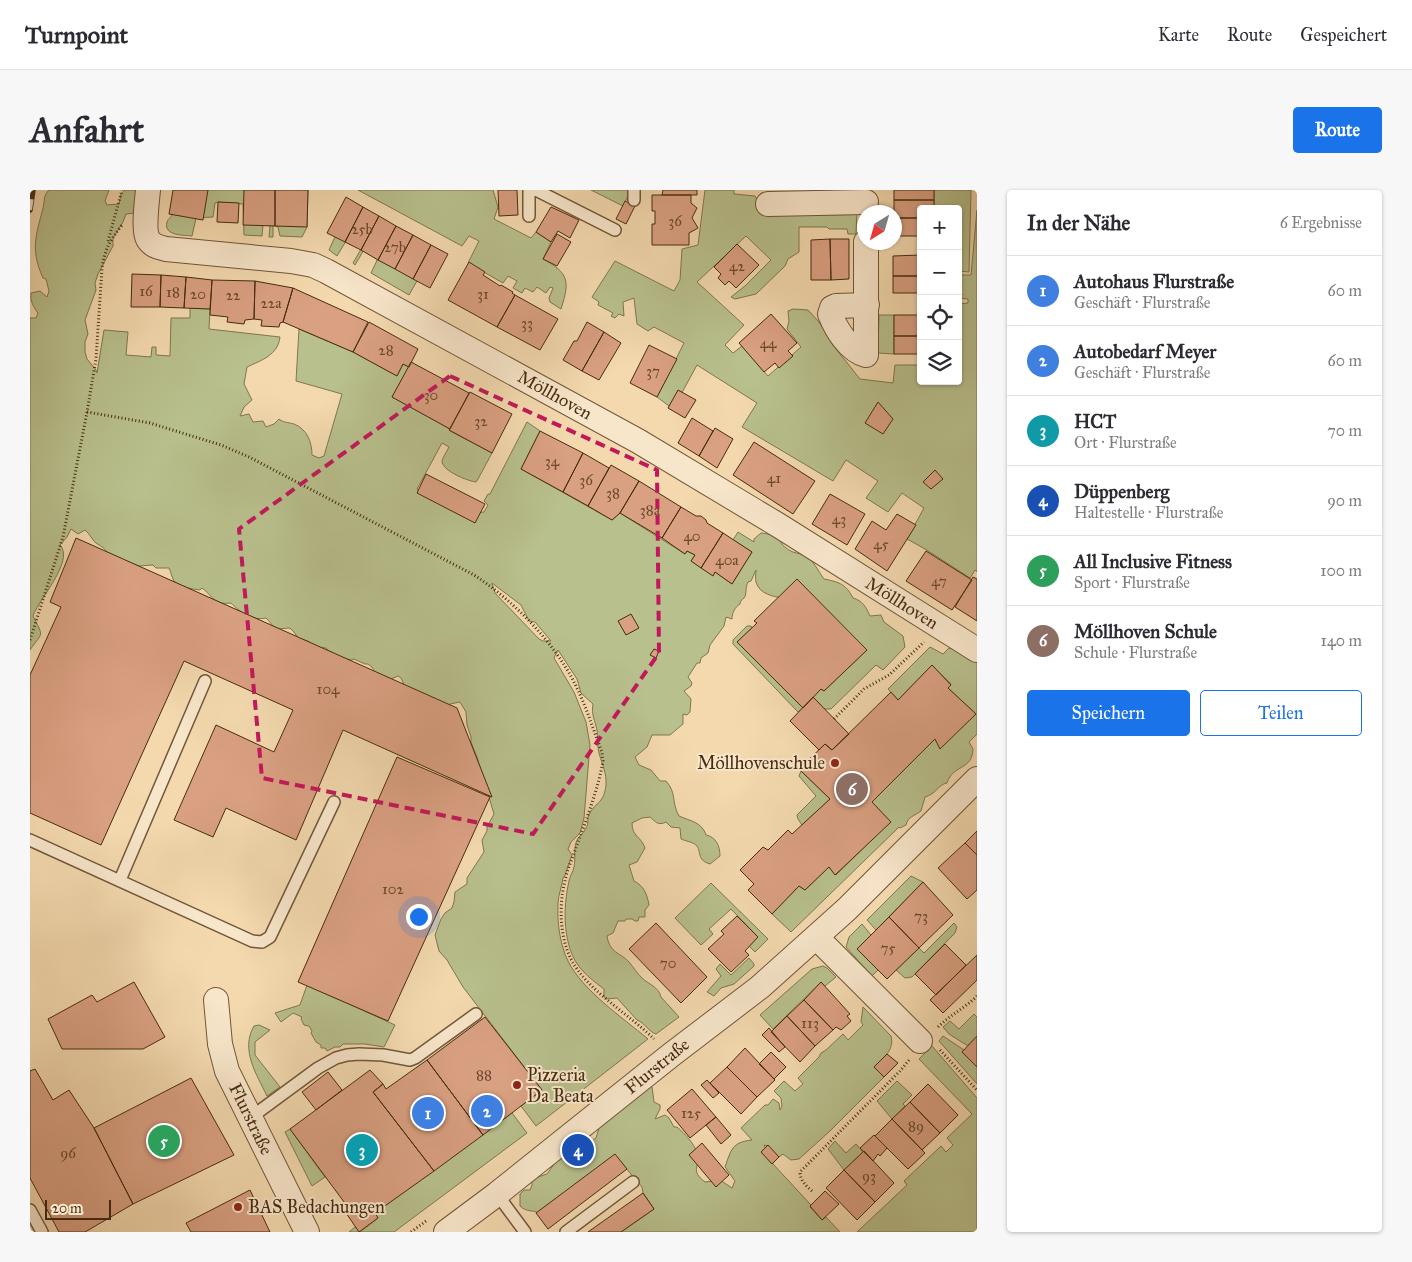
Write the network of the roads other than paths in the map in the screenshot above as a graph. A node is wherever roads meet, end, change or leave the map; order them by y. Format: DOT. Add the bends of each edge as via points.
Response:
graph roads {
  1 [pos="148,190"];
  2 [pos="529,190"];
  3 [pos="536,190"];
  4 [pos="866,202"];
  5 [pos="768,204"];
  6 [pos="530,216"];
  7 [pos="615,230"];
  8 [pos="866,250"];
  9 [pos="866,305"];
  10 [pos="977,650"];
  11 [pos="205,681"];
  12 [pos="977,779"];
  13 [pos="334,802"];
  14 [pos="30,840"];
  15 [pos="120,880"];
  16 [pos="816,937"];
  17 [pos="216,1000"];
  18 [pos="476,1014"];
  19 [pos="920,1040"];
  20 [pos="250,1118"];
  21 [pos="633,1182"];
  22 [pos="497,1194"];
  23 [pos="30,1210"];
  24 [pos="42,1232"];
  25 [pos="307,1232"];
  26 [pos="446,1232"];
  27 [pos="525,1232"];
  28 [pos="566,1232"];
  1 -- 10 [label="street, Möllhoven" via="146,233 154,245 314,265 638,441"];
  2 -- 6 [label="lane"];
  3 -- 7 [label="lane"];
  4 -- 5 [label="street"];
  8 -- 9 [label="street"];
  9 -- 9 [label="street" via="866,360 845,340 830,314 836,306"];
  11 -- 15 [label="lane"];
  12 -- 16 [label="street, Flurstraße"];
  13 -- 15 [label="lane" via="270,937 262,942 252,941"];
  14 -- 15 [label="lane"];
  16 -- 19 [label="street"];
  16 -- 22 [label="street, Flurstraße" via="745,999"];
  17 -- 20 [label="street, Flurstraße" via="220,1044 227,1071"];
  18 -- 20 [label="lane" via="410,1060 360,1054 336,1058"];
  20 -- 25 [label="street, Flurstraße"];
  21 -- 28 [label="lane"];
  22 -- 26 [label="street, Flurstraße"];
  22 -- 27 [label="lane"];
  23 -- 24 [label="lane"];
}
